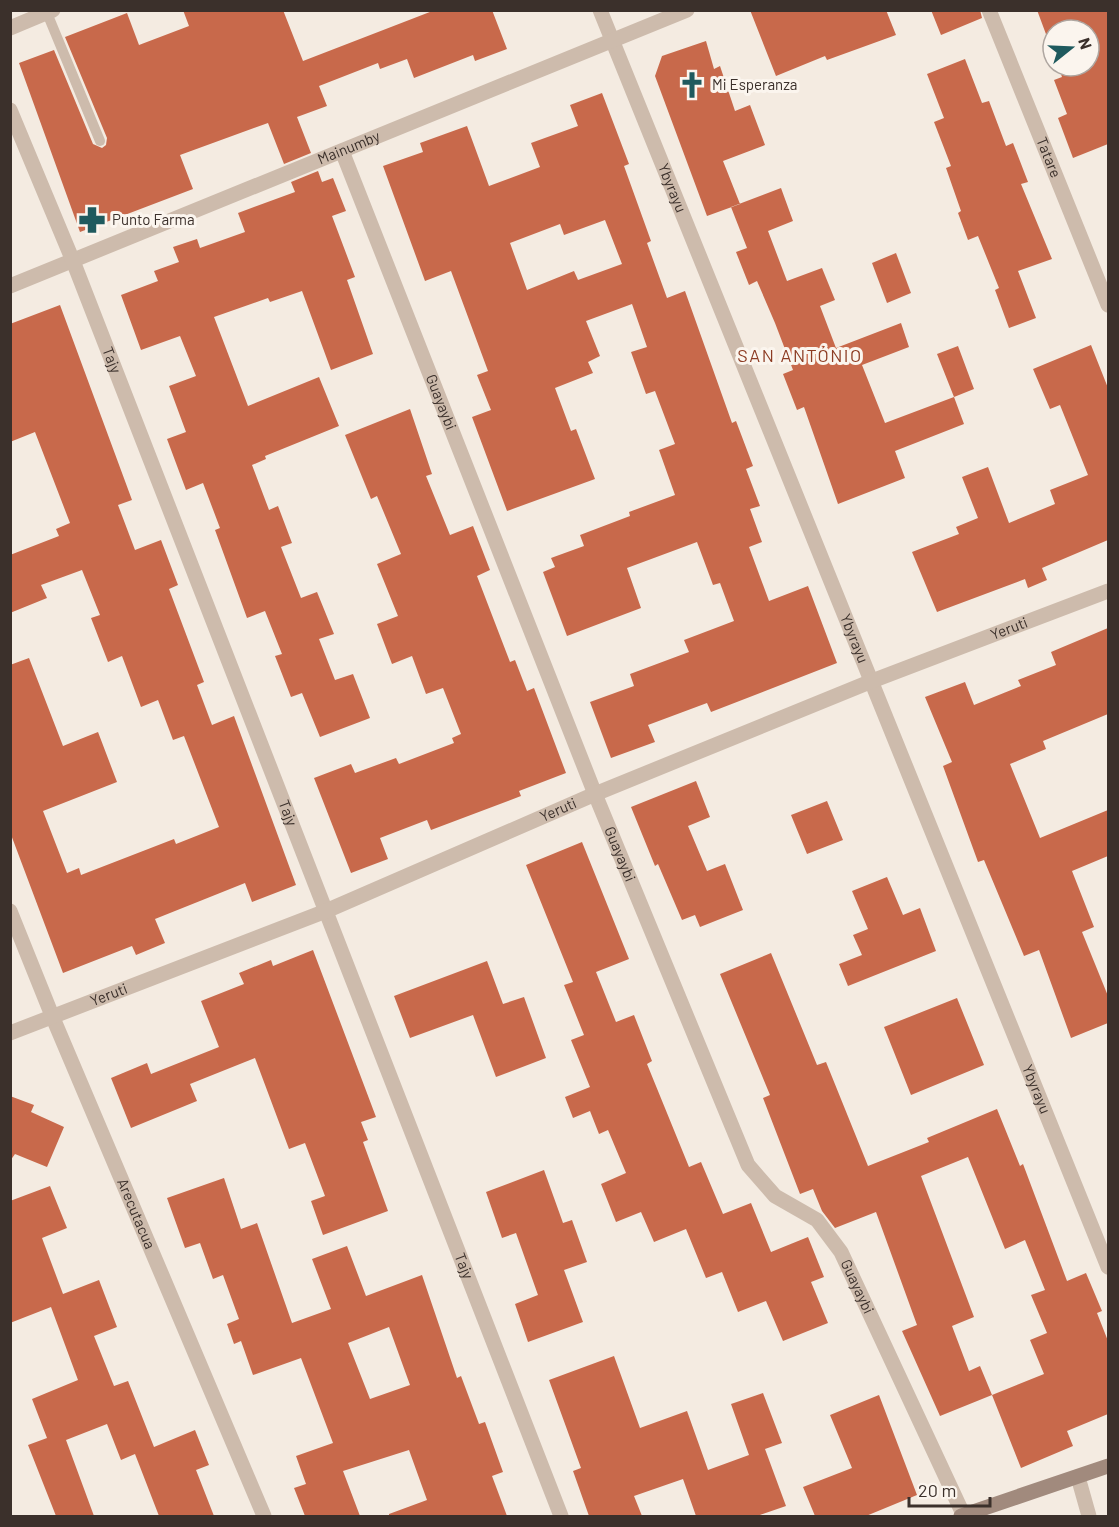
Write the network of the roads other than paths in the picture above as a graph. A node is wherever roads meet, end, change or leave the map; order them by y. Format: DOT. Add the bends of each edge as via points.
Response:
graph roads {
  1 [pos="600,10"];
  2 [pos="687,10"];
  3 [pos="989,10"];
  4 [pos="50,12"];
  5 [pos="10,28"];
  6 [pos="612,41"];
  7 [pos="10,110"];
  8 [pos="100,141"];
  9 [pos="342,151"];
  10 [pos="73,261"];
  11 [pos="10,286"];
  12 [pos="1108,305"];
  13 [pos="1108,591"];
  14 [pos="872,681"];
  15 [pos="595,794"];
  16 [pos="10,911"];
  17 [pos="326,911"];
  18 [pos="53,1018"];
  19 [pos="10,1033"];
  20 [pos="1108,1267"];
  21 [pos="1108,1466"];
  22 [pos="1078,1477"];
  23 [pos="264,1516"];
  24 [pos="561,1516"];
  25 [pos="963,1516"];
  26 [pos="1089,1516"];
  1 -- 6 [label="street, Ybyrayu"];
  2 -- 6 [label="street, Mainumby"];
  3 -- 12 [label="street, Tatare"];
  4 -- 5 [label="street"];
  4 -- 8 [label="lane"];
  6 -- 9 [label="street, Mainumby"];
  6 -- 14 [label="street, Ybyrayu"];
  7 -- 10 [label="street, Tajy"];
  9 -- 10 [label="street, Mainumby"];
  9 -- 15 [label="street, Guayaybi"];
  10 -- 11 [label="street, Mainumby"];
  10 -- 17 [label="street, Tajy"];
  13 -- 14 [label="street, Yeruti"];
  14 -- 15 [label="street, Yeruti"];
  14 -- 20 [label="street, Ybyrayu"];
  15 -- 17 [label="street, Yeruti"];
  15 -- 25 [label="street, Guayaybi" via="748,1165 775,1196 817,1220 842,1252"];
  16 -- 18 [label="street, Arecutacua"];
  17 -- 18 [label="street, Yeruti"];
  17 -- 24 [label="street, Tajy"];
  18 -- 19 [label="street, Yeruti"];
  18 -- 23 [label="street, Arecutacua"];
  21 -- 22 [label="main road"];
  22 -- 25 [label="main road"];
  22 -- 26 [label="street"];
}
